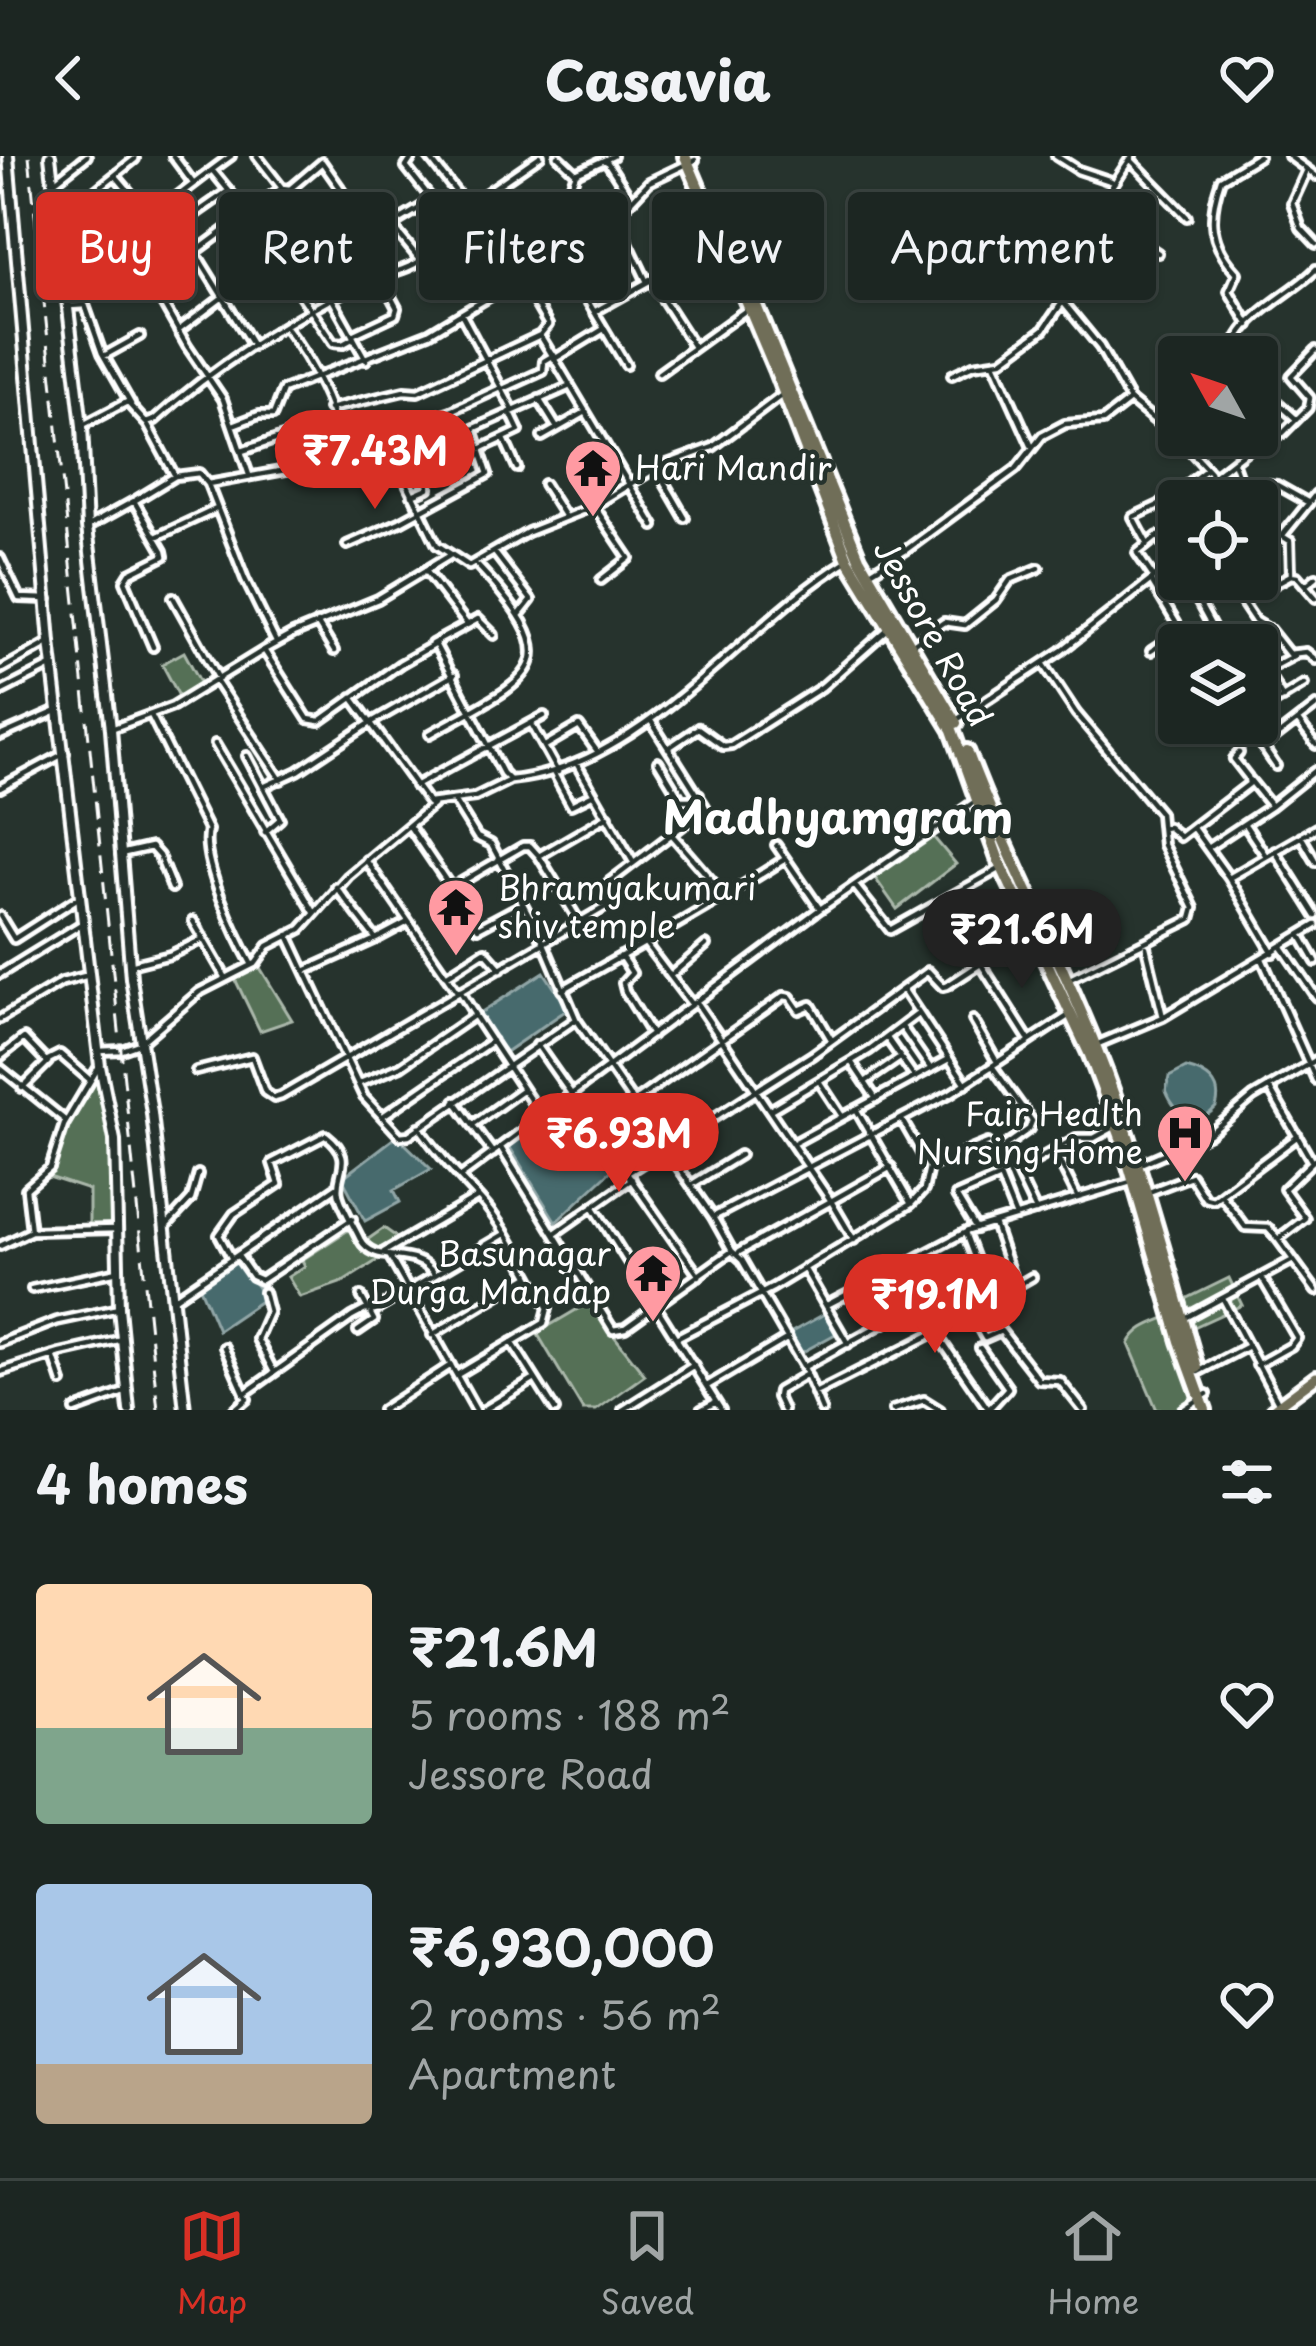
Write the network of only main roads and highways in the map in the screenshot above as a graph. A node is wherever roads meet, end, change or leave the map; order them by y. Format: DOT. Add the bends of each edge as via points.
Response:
graph roads {
  1 [pos="691,159"];
  2 [pos="788,390"];
  3 [pos="1091,1047"];
  4 [pos="1165,1276"];
  5 [pos="1316,1377"];
  6 [pos="1206,1403"];
  7 [pos="1275,1407"];
  1 -- 2 [label="highway, Jessore Road"];
  1 -- 2 [label="highway"];
  2 -- 3 [label="highway, Jessore Road" via="867,573 955,721"];
  2 -- 3 [label="highway" via="848,560 946,719 1003,867"];
  3 -- 4 [label="highway"];
  3 -- 4 [label="highway, Jessore Road" via="1138,1166"];
  4 -- 6 [label="highway"];
  4 -- 6 [label="highway, Jessore Road"];
  5 -- 7 [label="main road"];
}
